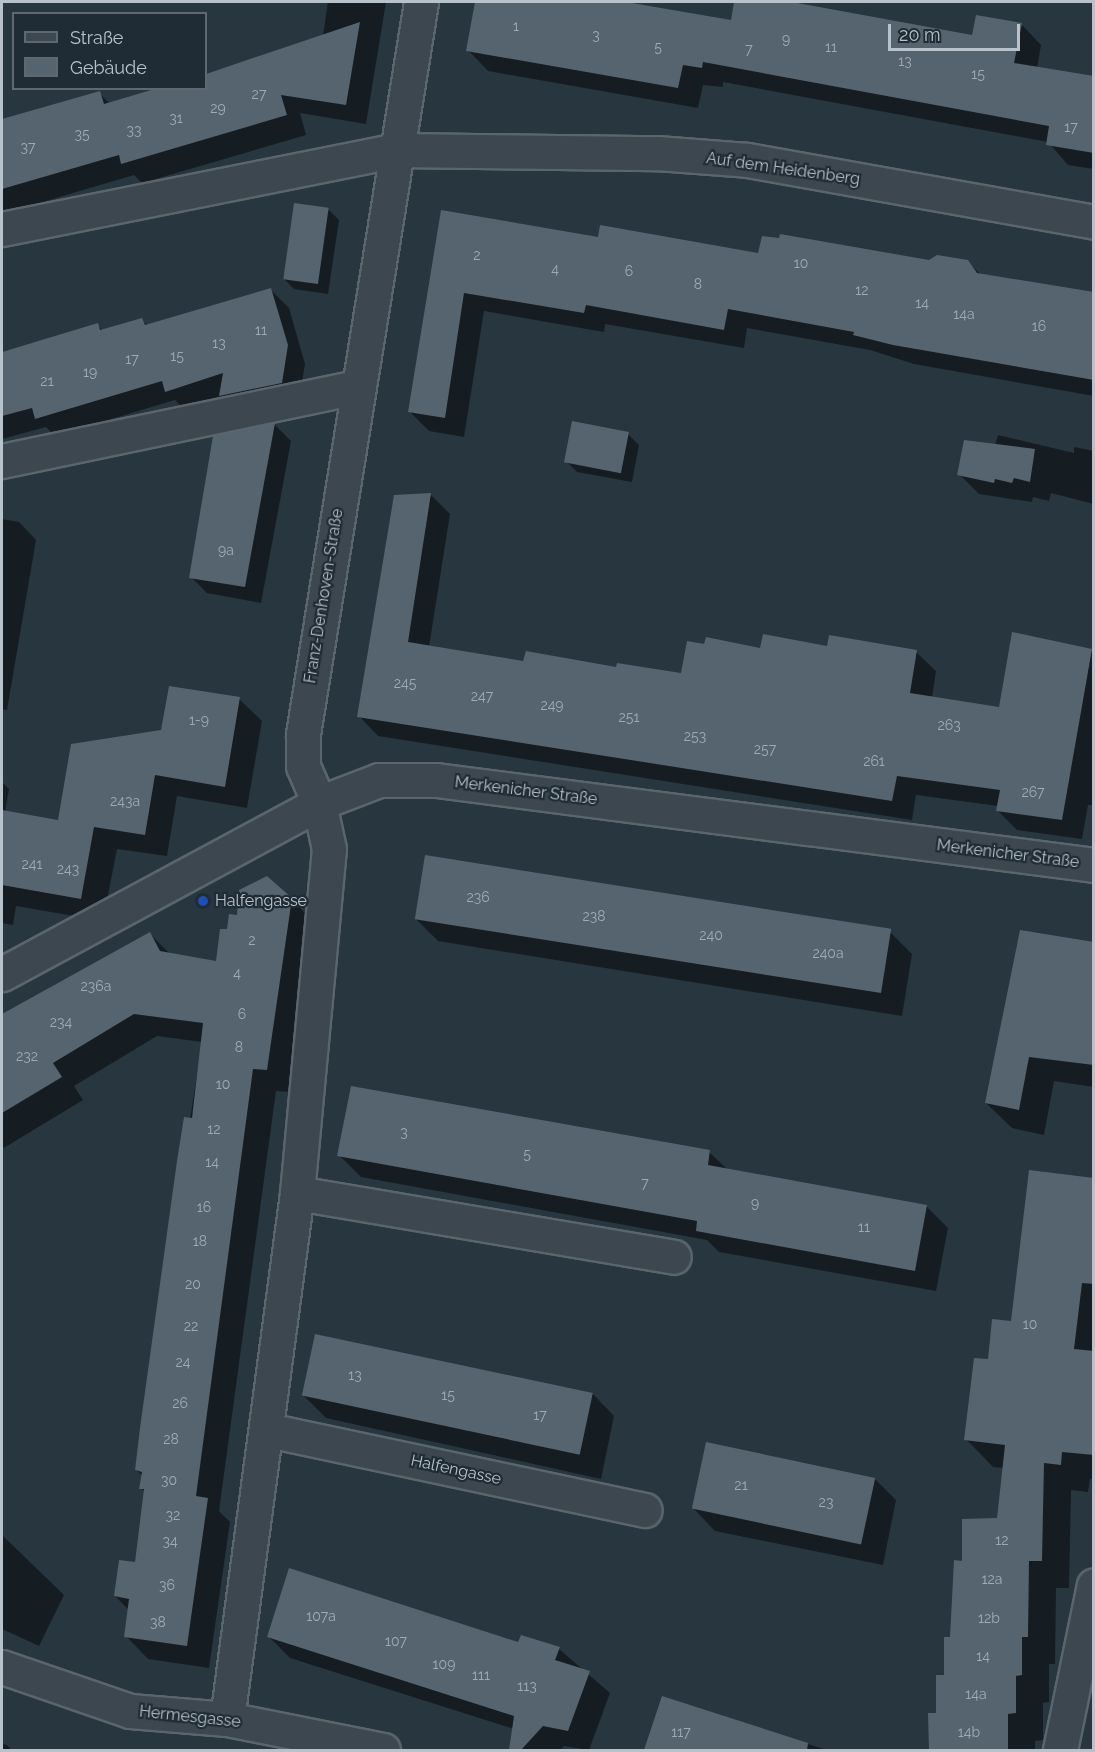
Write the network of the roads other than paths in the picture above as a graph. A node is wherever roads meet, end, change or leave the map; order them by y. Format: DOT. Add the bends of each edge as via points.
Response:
graph roads {
  1 [pos="421,2"];
  2 [pos="396,150"];
  3 [pos="1094,222"];
  4 [pos="2,229"];
  5 [pos="356,387"];
  6 [pos="2,461"];
  7 [pos="319,803"];
  8 [pos="1094,865"];
  9 [pos="2,974"];
  10 [pos="297,1193"];
  11 [pos="674,1257"];
  12 [pos="268,1430"];
  13 [pos="645,1510"];
  14 [pos="1094,1585"];
  15 [pos="2,1667"];
  16 [pos="227,1719"];
  17 [pos="382,1750"];
  18 [pos="1060,1750"];
  1 -- 2 [label="street, Franz-Denhoven-Straße"];
  2 -- 3 [label="street, Auf dem Heidenberg" via="657,153 747,160"];
  2 -- 4 [label="street"];
  2 -- 5 [label="street, Franz-Denhoven-Straße"];
  5 -- 6 [label="street"];
  5 -- 7 [label="street, Franz-Denhoven-Straße" via="303,734 303,766"];
  7 -- 8 [label="street, Merkenicher Straße" via="379,780 436,780"];
  7 -- 9 [label="street, Merkenicher Straße"];
  7 -- 10 [label="street" via="329,849"];
  10 -- 11 [label="street"];
  10 -- 12 [label="street"];
  12 -- 13 [label="street, Halfengasse"];
  12 -- 16 [label="street"];
  14 -- 18 [label="street"];
  15 -- 16 [label="street, Hermesgasse" via="130,1711"];
  16 -- 17 [label="street, Hermesgasse"];
}
